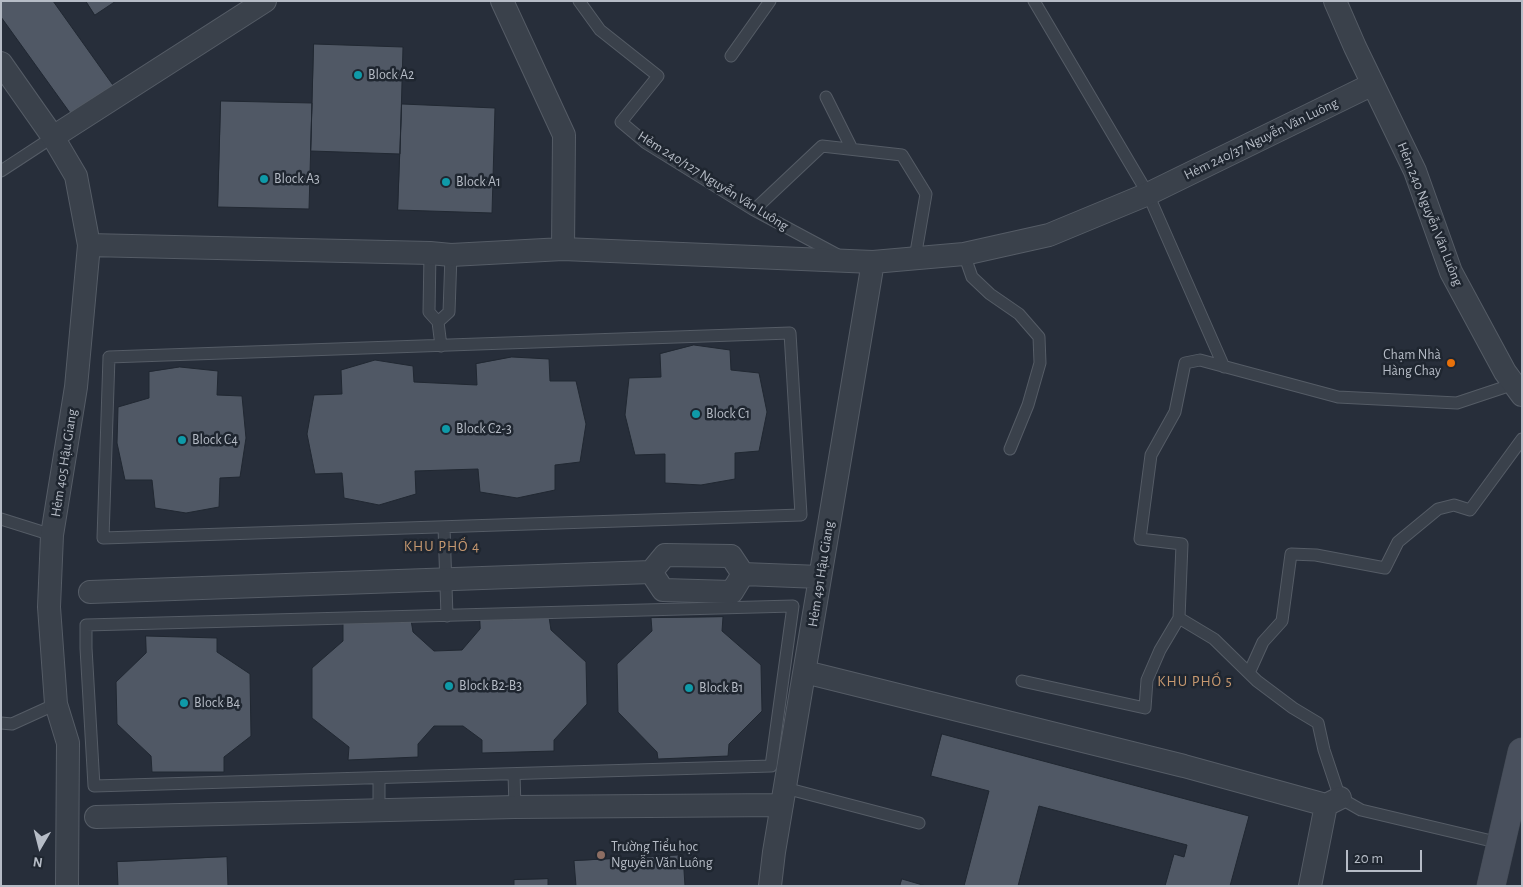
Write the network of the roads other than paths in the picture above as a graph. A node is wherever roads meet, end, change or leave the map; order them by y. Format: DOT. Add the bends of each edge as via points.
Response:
graph roads {
  1 [pos="265,1"];
  2 [pos="502,1"];
  3 [pos="580,1"];
  4 [pos="770,1"];
  5 [pos="1034,1"];
  6 [pos="1335,1"];
  7 [pos="731,56"];
  8 [pos="1,62"];
  9 [pos="1373,84"];
  10 [pos="826,97"];
  11 [pos="53,138"];
  12 [pos="852,150"];
  13 [pos="1,171"];
  14 [pos="1148,194"];
  15 [pos="754,210"];
  16 [pos="89,245"];
  17 [pos="563,249"];
  18 [pos="440,254"];
  19 [pos="964,254"];
  20 [pos="915,258"];
  21 [pos="848,261"];
  22 [pos="873,262"];
  23 [pos="438,322"];
  24 [pos="441,346"];
  25 [pos="1224,367"];
  26 [pos="1518,390"];
  27 [pos="1522,439"];
  28 [pos="1010,449"];
  29 [pos="1,519"];
  30 [pos="444,528"];
  31 [pos="52,535"];
  32 [pos="651,572"];
  33 [pos="743,574"];
  34 [pos="820,577"];
  35 [pos="446,580"];
  36 [pos="90,592"];
  37 [pos="447,616"];
  38 [pos="1179,618"];
  39 [pos="805,672"];
  40 [pos="1249,673"];
  41 [pos="1022,681"];
  42 [pos="56,704"];
  43 [pos="1,723"];
  44 [pos="1522,752"];
  45 [pos="514,774"];
  46 [pos="379,778"];
  47 [pos="784,797"];
  48 [pos="1333,802"];
  49 [pos="515,807"];
  50 [pos="379,811"];
  51 [pos="96,818"];
  52 [pos="919,823"];
  53 [pos="1500,843"];
  54 [pos="67,886"];
  55 [pos="770,886"];
  56 [pos="1310,886"];
  57 [pos="1491,886"];
  1 -- 11 [label="street"];
  2 -- 17 [label="street" via="564,135"];
  3 -- 15 [label="lane, Hẻm 240/127 Nguyễn Văn Luông" via="600,30 658,76 621,122 646,143"];
  4 -- 7 [label="lane"];
  5 -- 14 [label="lane"];
  6 -- 9 [label="street, Hẻm 240 Nguyễn Văn Luông"];
  8 -- 11 [label="street, Hẻm 405 Hậu Giang"];
  9 -- 14 [label="street, Hẻm 240/37 Nguyễn Văn Luông"];
  9 -- 26 [label="street, Hẻm 240 Nguyễn Văn Luông" via="1415,170 1451,272"];
  10 -- 12 [label="lane"];
  11 -- 13 [label="lane"];
  11 -- 16 [label="street, Hẻm 405 Hậu Giang" via="76,176"];
  12 -- 15 [label="lane" via="822,146"];
  12 -- 20 [label="lane" via="902,155 926,194"];
  14 -- 19 [label="street, Hẻm 240/37 Nguyễn Văn Luông" via="1049,235"];
  14 -- 25 [label="lane"];
  15 -- 21 [label="lane, Hẻm 240/127 Nguyễn Văn Luông"];
  16 -- 18 [label="street, Hẻm 240/127 Nguyễn Văn Luông"];
  16 -- 31 [label="street, Hẻm 405 Hậu Giang" via="76,387"];
  17 -- 18 [label="street, Hẻm 240/127 Nguyễn Văn Luông"];
  17 -- 21 [label="street, Hẻm 240/127 Nguyễn Văn Luông"];
  18 -- 23 [label="lane" via="428,312"];
  18 -- 23 [label="lane" via="449,312"];
  19 -- 20 [label="street, Hẻm 240/37 Nguyễn Văn Luông"];
  19 -- 28 [label="lane" via="972,277 1019,314 1039,337 1040,363 1028,405"];
  20 -- 22 [label="street, Hẻm 240/37 Nguyễn Văn Luông"];
  21 -- 22 [label="street, Hẻm 240/127 Nguyễn Văn Luông"];
  22 -- 34 [label="street, Hẻm 491 Hậu Giang"];
  23 -- 24 [label="lane"];
  24 -- 30 [label="lane" via="109,356 103,538"];
  24 -- 30 [label="lane" via="790,333 801,515"];
  25 -- 26 [label="lane" via="1338,397 1458,403"];
  25 -- 38 [label="lane" via="1200,360 1184,363 1176,412 1151,455 1140,539 1182,544"];
  27 -- 40 [label="lane" via="1470,510 1454,506 1438,509 1398,542 1385,568 1316,555 1291,554 1282,621 1263,642"];
  29 -- 31 [label="lane"];
  30 -- 35 [label="lane"];
  31 -- 42 [label="street, Hẻm 405 Hậu Giang" via="49,607"];
  32 -- 33 [label="street" via="665,555 731,556"];
  32 -- 33 [label="street" via="664,590 732,592"];
  32 -- 35 [label="street"];
  33 -- 34 [label="street"];
  34 -- 39 [label="street, Hẻm 491 Hậu Giang"];
  35 -- 36 [label="street"];
  35 -- 37 [label="lane"];
  37 -- 45 [label="lane" via="793,606 771,766"];
  37 -- 46 [label="lane" via="86,625 94,786"];
  38 -- 40 [label="lane" via="1214,639"];
  38 -- 41 [label="lane" via="1147,680 1145,708"];
  39 -- 47 [label="street, Hẻm 491 Hậu Giang"];
  39 -- 48 [label="street"];
  40 -- 48 [label="lane" via="1293,708 1318,723"];
  42 -- 43 [label="lane" via="12,724"];
  42 -- 54 [label="street, Hẻm 405 Hậu Giang" via="68,743"];
  44 -- 53 [label="main road"];
  45 -- 46 [label="lane"];
  45 -- 49 [label="lane"];
  46 -- 50 [label="lane"];
  47 -- 49 [label="street"];
  47 -- 52 [label="lane"];
  47 -- 55 [label="street, Hẻm 491 Hậu Giang"];
  48 -- 53 [label="lane"];
  48 -- 56 [label="street"];
  49 -- 50 [label="street"];
  50 -- 51 [label="street"];
  53 -- 57 [label="main road"];
}
